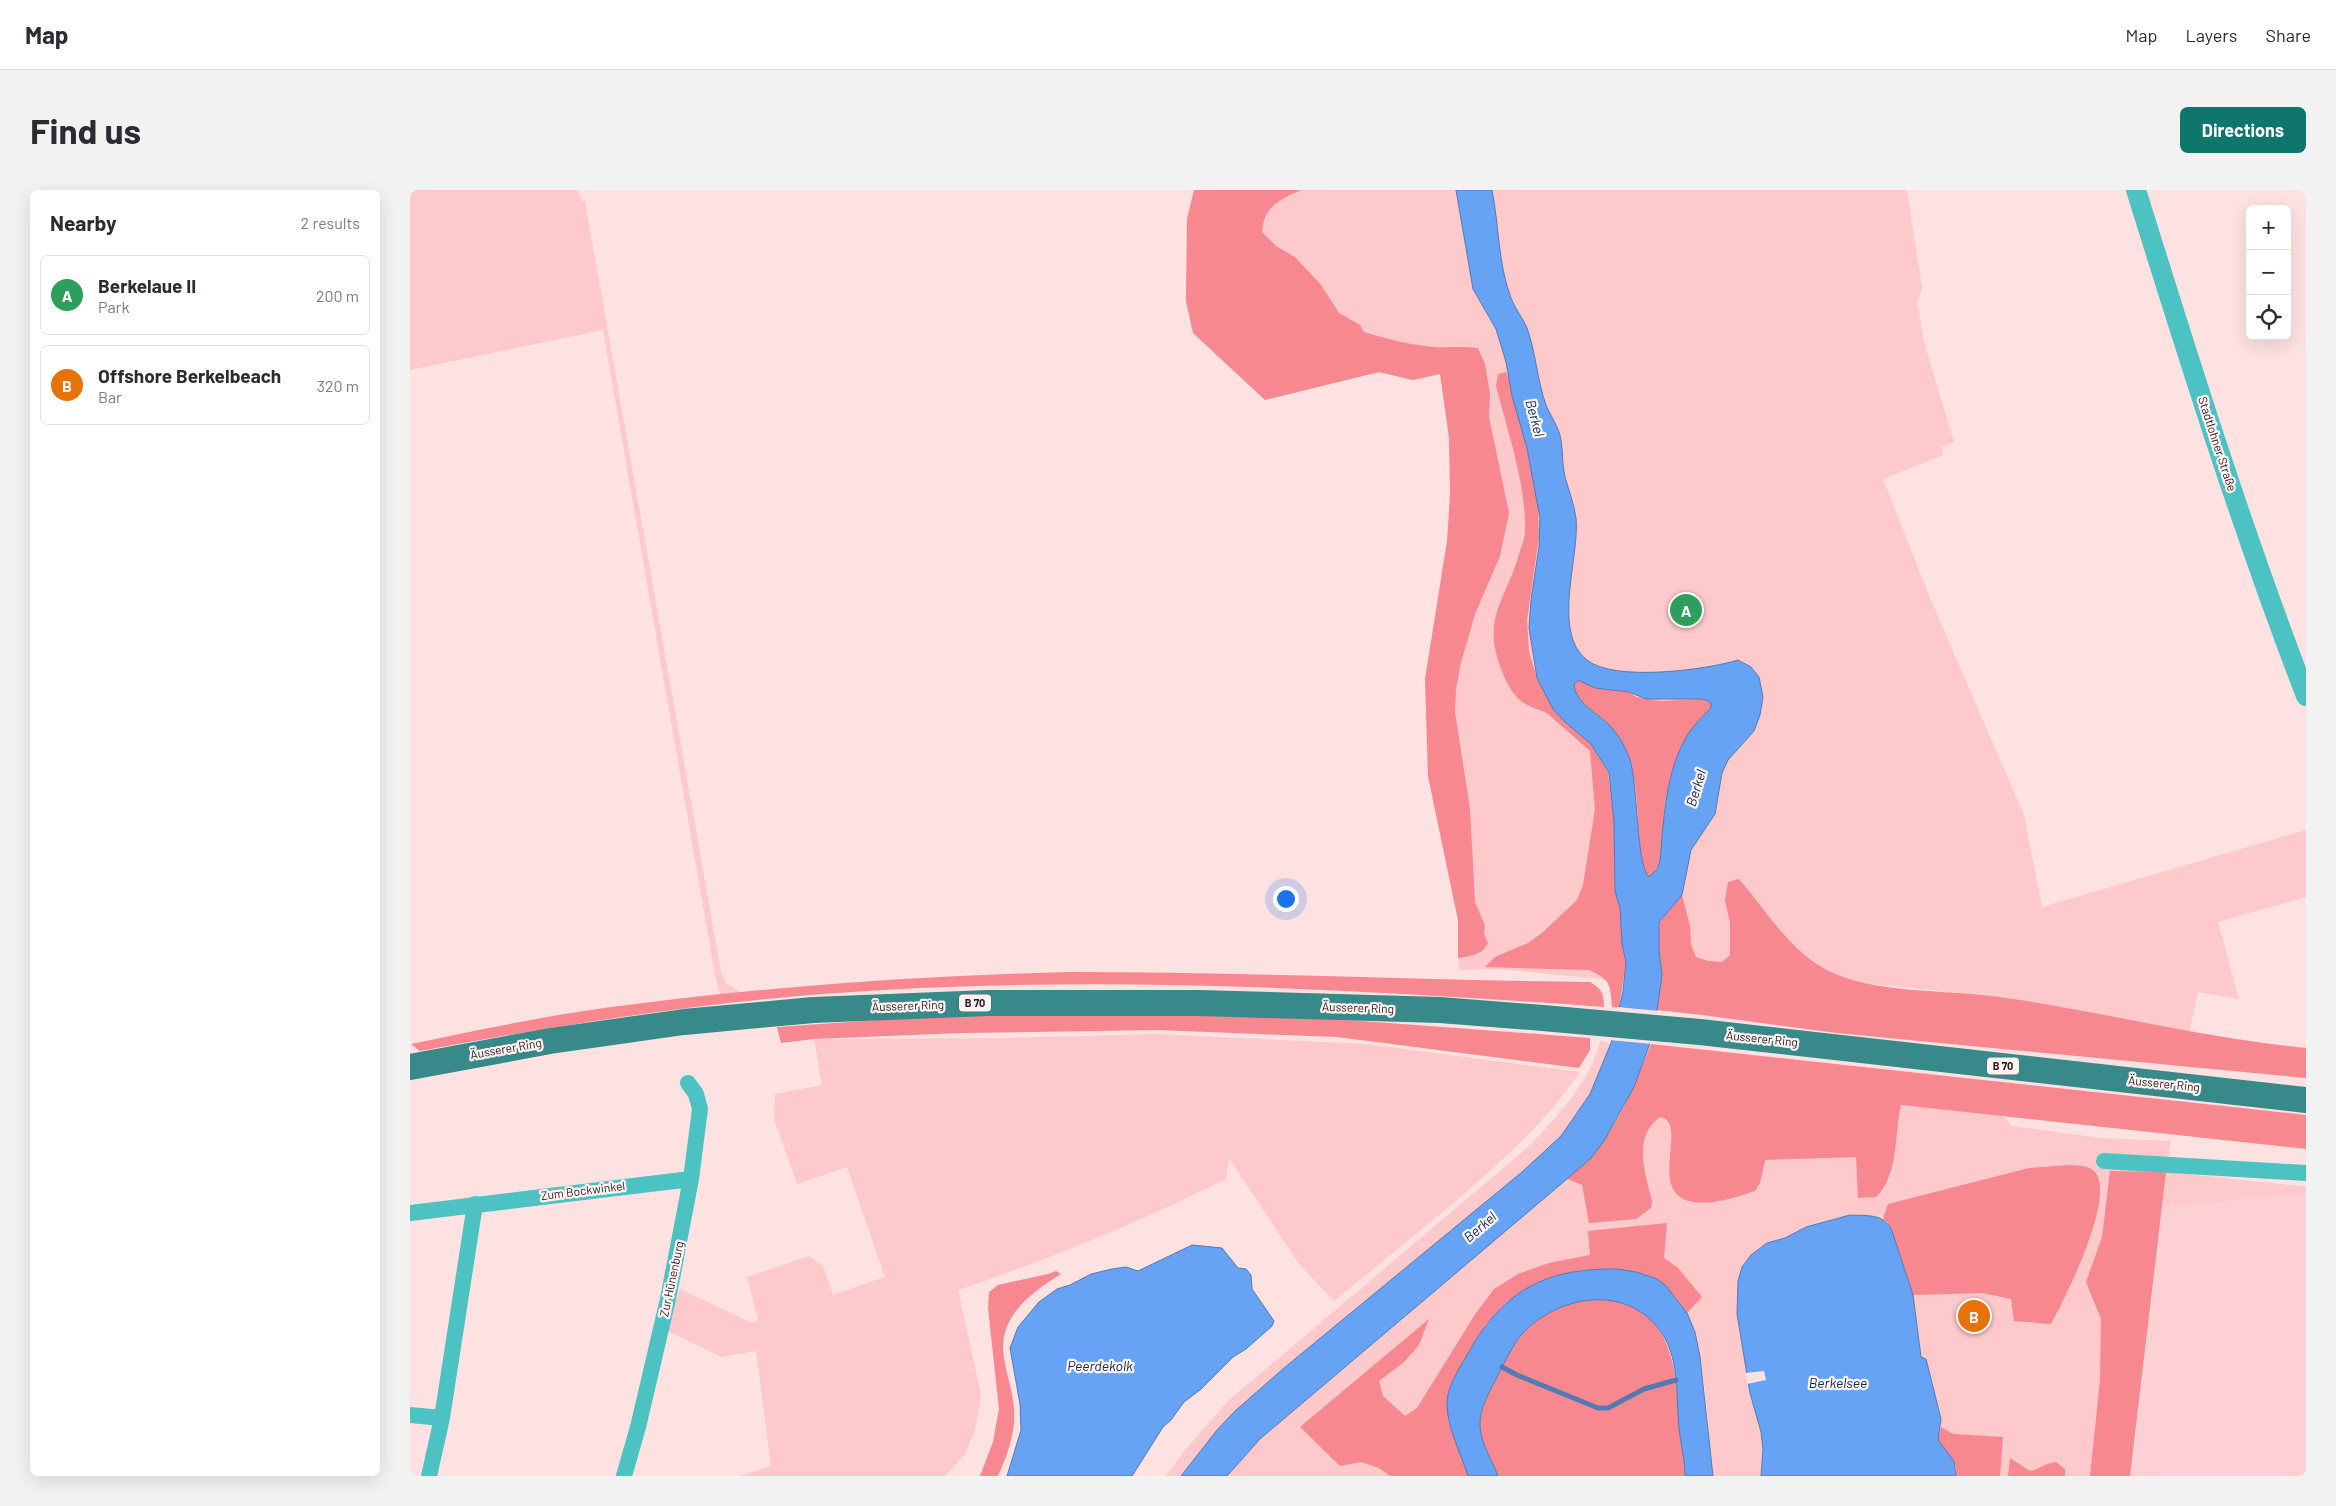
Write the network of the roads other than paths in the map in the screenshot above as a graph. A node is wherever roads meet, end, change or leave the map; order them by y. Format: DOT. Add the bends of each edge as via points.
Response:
graph roads {
  1 [pos="2136,190"];
  2 [pos="2306,696"];
  3 [pos="410,1067"];
  4 [pos="688,1082"];
  5 [pos="2306,1100"];
  6 [pos="2104,1161"];
  7 [pos="2306,1173"];
  8 [pos="691,1179"];
  9 [pos="475,1204"];
  10 [pos="410,1213"];
  11 [pos="410,1415"];
  12 [pos="442,1418"];
  13 [pos="429,1476"];
  14 [pos="624,1476"];
  1 -- 2 [label="street, Stadtlohner Straße" via="2266,592"];
  3 -- 5 [label="main road, Äusserer Ring / B 70" via="684,1022 812,1010 988,1003 1161,1003 1440,1010 1543,1018 1700,1032"];
  4 -- 8 [label="street, Zur Hünenburg" via="700,1109"];
  6 -- 7 [label="street"];
  8 -- 9 [label="street, Zum Bockwinkel"];
  8 -- 14 [label="street, Zur Hünenburg" via="668,1299"];
  9 -- 10 [label="street, Zum Bockwinkel"];
  9 -- 12 [label="street"];
  11 -- 12 [label="street"];
  12 -- 13 [label="street"];
}
